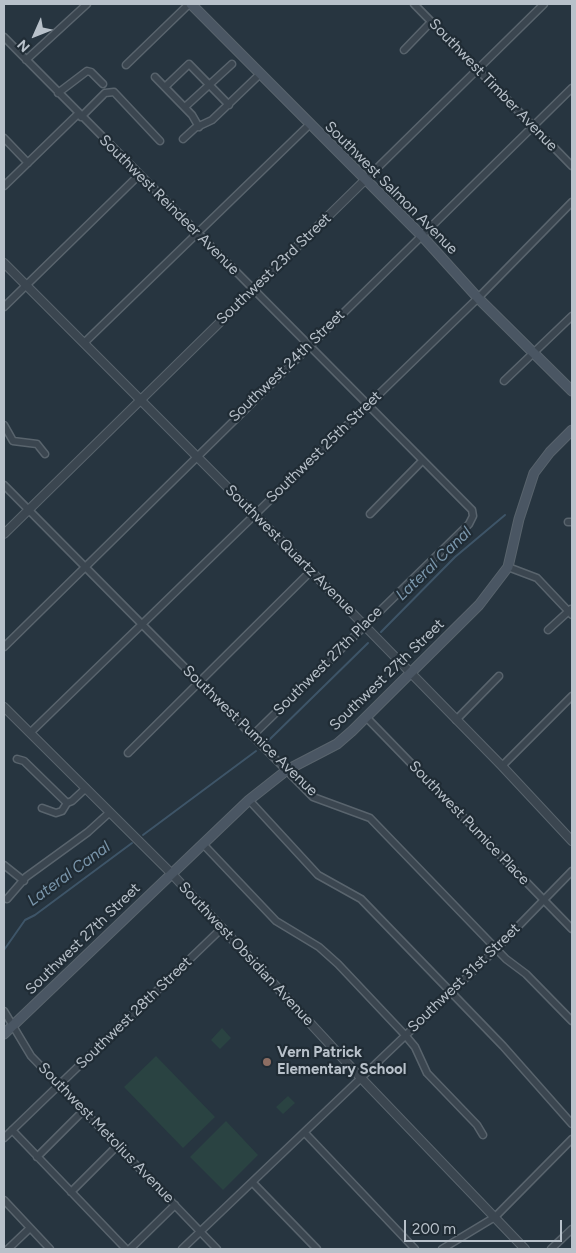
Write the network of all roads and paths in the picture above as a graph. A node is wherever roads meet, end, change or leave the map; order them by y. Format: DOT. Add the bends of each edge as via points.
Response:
graph roads {
  1 [pos="87,4"];
  2 [pos="190,4"];
  3 [pos="414,4"];
  4 [pos="544,4"];
  5 [pos="431,22"];
  6 [pos="4,36"];
  7 [pos="404,50"];
  8 [pos="26,60"];
  9 [pos="232,64"];
  10 [pos="126,65"];
  11 [pos="479,70"];
  12 [pos="260,74"];
  13 [pos="155,77"];
  14 [pos="102,84"];
  15 [pos="210,85"];
  16 [pos="164,87"];
  17 [pos="572,88"];
  18 [pos="58,93"];
  19 [pos="229,105"];
  20 [pos="184,107"];
  21 [pos="80,115"];
  22 [pos="309,125"];
  23 [pos="533,126"];
  24 [pos="200,127"];
  25 [pos="4,138"];
  26 [pos="184,139"];
  27 [pos="160,140"];
  28 [pos="28,163"];
  29 [pos="572,166"];
  30 [pos="139,175"];
  31 [pos="366,179"];
  32 [pos="4,186"];
  33 [pos="572,202"];
  34 [pos="198,233"];
  35 [pos="422,236"];
  36 [pos="4,262"];
  37 [pos="26,285"];
  38 [pos="253,290"];
  39 [pos="478,298"];
  40 [pos="4,307"];
  41 [pos="572,316"];
  42 [pos="84,343"];
  43 [pos="308,346"];
  44 [pos="535,352"];
  45 [pos="504,381"];
  46 [pos="572,391"];
  47 [pos="140,400"];
  48 [pos="368,404"];
  49 [pos="4,426"];
  50 [pos="572,430"];
  51 [pos="45,454"];
  52 [pos="196,456"];
  53 [pos="422,461"];
  54 [pos="4,485"];
  55 [pos="28,510"];
  56 [pos="370,514"];
  57 [pos="254,515"];
  58 [pos="469,524"];
  59 [pos="4,534"];
  60 [pos="85,566"];
  61 [pos="508,567"];
  62 [pos="311,571"];
  63 [pos="571,611"];
  64 [pos="142,624"];
  65 [pos="364,625"];
  66 [pos="548,630"];
  67 [pos="4,646"];
  68 [pos="409,674"];
  69 [pos="499,676"];
  70 [pos="198,681"];
  71 [pos="572,696"];
  72 [pos="4,707"];
  73 [pos="366,717"];
  74 [pos="456,720"];
  75 [pos="31,732"];
  76 [pos="252,736"];
  77 [pos="128,753"];
  78 [pos="17,759"];
  79 [pos="502,766"];
  80 [pos="286,770"];
  81 [pos="86,788"];
  82 [pos="249,800"];
  83 [pos="67,803"];
  84 [pos="42,808"];
  85 [pos="110,812"];
  86 [pos="572,841"];
  87 [pos="203,844"];
  88 [pos="4,865"];
  89 [pos="572,871"];
  90 [pos="172,874"];
  91 [pos="24,881"];
  92 [pos="7,900"];
  93 [pos="544,900"];
  94 [pos="221,929"];
  95 [pos="572,929"];
  96 [pos="496,949"];
  97 [pos="450,991"];
  98 [pos="4,1011"];
  99 [pos="572,1021"];
  100 [pos="13,1025"];
  101 [pos="4,1034"];
  102 [pos="405,1035"];
  103 [pos="361,1078"];
  104 [pos="59,1084"];
  105 [pos="84,1110"];
  106 [pos="572,1124"];
  107 [pos="12,1130"];
  108 [pos="305,1132"];
  109 [pos="483,1135"];
  110 [pos="4,1138"];
  111 [pos="572,1139"];
  112 [pos="118,1145"];
  113 [pos="37,1157"];
  114 [pos="253,1183"];
  115 [pos="71,1192"];
  116 [pos="4,1200"];
  117 [pos="175,1205"];
  118 [pos="495,1217"];
  119 [pos="30,1228"];
  120 [pos="572,1229"];
  121 [pos="200,1231"];
  122 [pos="8,1249"];
  123 [pos="50,1249"];
  124 [pos="126,1249"];
  125 [pos="130,1249"];
  126 [pos="182,1249"];
  127 [pos="217,1249"];
  128 [pos="317,1249"];
  129 [pos="415,1249"];
  130 [pos="442,1249"];
  131 [pos="525,1249"];
  132 [pos="551,1249"];
  1 -- 8 [label="street"];
  2 -- 10 [label="street"];
  2 -- 12 [label="main road, Southwest Salmon Avenue"];
  3 -- 5 [label="street, Southwest Timber Avenue"];
  4 -- 11 [label="street, Southwest 23rd Street"];
  5 -- 7 [label="street"];
  5 -- 11 [label="street, Southwest Timber Avenue"];
  6 -- 8 [label="street, Southwest Reindeer Avenue"];
  8 -- 18 [label="street, Southwest Reindeer Avenue"];
  9 -- 15 [label="street"];
  11 -- 23 [label="street, Southwest Timber Avenue"];
  11 -- 31 [label="street, Southwest 23rd Street"];
  12 -- 19 [label="street"];
  12 -- 22 [label="main road, Southwest Salmon Avenue"];
  13 -- 16 [label="street"];
  14 -- 18 [label="street" via="87,71"];
  15 -- 16 [label="street" via="189,64"];
  15 -- 19 [label="street"];
  15 -- 20 [label="street"];
  16 -- 20 [label="street"];
  17 -- 23 [label="street, Southwest 24th Street"];
  18 -- 21 [label="street, Southwest Reindeer Avenue"];
  19 -- 24 [label="street"];
  20 -- 24 [label="street"];
  21 -- 27 [label="street" via="105,93 114,92"];
  21 -- 28 [label="street"];
  21 -- 30 [label="street, Southwest Reindeer Avenue"];
  22 -- 31 [label="main road, Southwest Salmon Avenue"];
  22 -- 34 [label="street"];
  23 -- 29 [label="street, Southwest Timber Avenue"];
  23 -- 35 [label="street, Southwest 24th Street"];
  24 -- 26 [label="street"];
  25 -- 28 [label="street"];
  28 -- 32 [label="street"];
  30 -- 34 [label="street, Southwest Reindeer Avenue"];
  30 -- 37 [label="street"];
  31 -- 35 [label="main road, Southwest Salmon Avenue"];
  31 -- 38 [label="street, Southwest 23rd Street"];
  33 -- 39 [label="street, Southwest 25th Street"];
  34 -- 38 [label="street, Southwest Reindeer Avenue"];
  34 -- 42 [label="street"];
  35 -- 39 [label="main road, Southwest Salmon Avenue"];
  35 -- 43 [label="street, Southwest 24th Street"];
  36 -- 37 [label="street, Southwest Quartz Avenue"];
  37 -- 40 [label="street"];
  37 -- 42 [label="street, Southwest Quartz Avenue"];
  38 -- 43 [label="street, Southwest Reindeer Avenue"];
  38 -- 47 [label="street, Southwest 23rd Street"];
  39 -- 44 [label="main road, Southwest Salmon Avenue"];
  39 -- 48 [label="street, Southwest 25th Street"];
  41 -- 44 [label="street"];
  42 -- 47 [label="street, Southwest Quartz Avenue"];
  43 -- 48 [label="street, Southwest Reindeer Avenue"];
  43 -- 52 [label="street, Southwest 24th Street"];
  44 -- 45 [label="street"];
  44 -- 46 [label="main road, Southwest Salmon Avenue"];
  47 -- 52 [label="street, Southwest Quartz Avenue"];
  47 -- 55 [label="street, Southwest 23rd Street"];
  48 -- 53 [label="street, Southwest Reindeer Avenue"];
  48 -- 57 [label="street, Southwest 25th Street"];
  49 -- 51 [label="street" via="13,441 37,444"];
  50 -- 61 [label="main road, Southwest 27th Street" via="534,473"];
  52 -- 57 [label="street, Southwest Quartz Avenue"];
  52 -- 60 [label="street, Southwest 24th Street"];
  53 -- 56 [label="street"];
  53 -- 58 [label="street, Southwest Reindeer Avenue" via="472,510"];
  54 -- 55 [label="street, Southwest Pumice Avenue"];
  55 -- 59 [label="street, Southwest 23rd Street"];
  55 -- 60 [label="street, Southwest Pumice Avenue"];
  57 -- 62 [label="street, Southwest Quartz Avenue"];
  57 -- 64 [label="street, Southwest 25th Street"];
  58 -- 65 [label="street, Southwest 27th Place"];
  60 -- 64 [label="street, Southwest Pumice Avenue"];
  60 -- 67 [label="street, Southwest 24th Street"];
  61 -- 63 [label="street" via="537,578"];
  61 -- 68 [label="main road, Southwest 27th Street" via="479,604"];
  62 -- 65 [label="street, Southwest Quartz Avenue"];
  62 -- 70 [label="street"];
  63 -- 66 [label="street"];
  64 -- 70 [label="street, Southwest Pumice Avenue"];
  64 -- 75 [label="street, Southwest 25th Street"];
  65 -- 68 [label="street, Southwest Quartz Avenue"];
  65 -- 76 [label="street, Southwest 27th Place"];
  68 -- 73 [label="main road, Southwest 27th Street"];
  68 -- 74 [label="street, Southwest Quartz Avenue"];
  69 -- 74 [label="street"];
  70 -- 76 [label="street, Southwest Pumice Avenue"];
  70 -- 77 [label="street"];
  71 -- 79 [label="street"];
  72 -- 75 [label="street, Southwest Obsidian Avenue"];
  73 -- 80 [label="main road, Southwest 27th Street" via="337,744"];
  73 -- 93 [label="street, Southwest Pumice Place"];
  74 -- 79 [label="street, Southwest Quartz Avenue"];
  75 -- 81 [label="street, Southwest Obsidian Avenue"];
  76 -- 80 [label="street, Southwest Pumice Avenue"];
  78 -- 83 [label="street"];
  79 -- 86 [label="street, Southwest Quartz Avenue"];
  80 -- 82 [label="main road, Southwest 27th Street"];
  80 -- 96 [label="street, Southwest Pumice Avenue" via="313,797 370,818"];
  81 -- 83 [label="street"];
  81 -- 85 [label="street, Southwest Obsidian Avenue"];
  82 -- 87 [label="main road, Southwest 27th Street"];
  82 -- 97 [label="street" via="318,876 361,899"];
  83 -- 84 [label="street" via="62,811 56,813"];
  85 -- 90 [label="street, Southwest Obsidian Avenue"];
  85 -- 91 [label="street"];
  87 -- 90 [label="main road, Southwest 27th Street"];
  87 -- 102 [label="street" via="276,921 332,958"];
  88 -- 91 [label="street"];
  89 -- 93 [label="street, Southwest 31st Street"];
  90 -- 94 [label="street, Southwest Obsidian Avenue"];
  90 -- 100 [label="main road, Southwest 27th Street"];
  91 -- 92 [label="street"];
  93 -- 95 [label="street, Southwest Pumice Place"];
  93 -- 96 [label="street, Southwest 31st Street"];
  94 -- 103 [label="street, Southwest Obsidian Avenue"];
  94 -- 104 [label="street, Southwest 28th Street"];
  96 -- 97 [label="street, Southwest 31st Street"];
  96 -- 99 [label="street, Southwest Pumice Avenue"];
  97 -- 102 [label="street, Southwest 31st Street"];
  97 -- 106 [label="street" via="504,1046"];
  98 -- 100 [label="street, Southwest Metolius Avenue"];
  100 -- 101 [label="main road, Southwest 27th Street"];
  100 -- 104 [label="street, Southwest Metolius Avenue" via="31,1056"];
  102 -- 103 [label="street, Southwest 31st Street"];
  102 -- 109 [label="street" via="415,1047 427,1073"];
  103 -- 108 [label="street, Southwest 31st Street"];
  103 -- 118 [label="street, Southwest Obsidian Avenue"];
  104 -- 105 [label="street, Southwest Metolius Avenue"];
  104 -- 107 [label="street, Southwest 28th Street"];
  105 -- 112 [label="street, Southwest Metolius Avenue"];
  105 -- 113 [label="street"];
  107 -- 110 [label="street, Southwest 28th Street"];
  107 -- 113 [label="street"];
  108 -- 114 [label="street, Southwest 31st Street"];
  108 -- 129 [label="street"];
  111 -- 118 [label="street"];
  112 -- 115 [label="street"];
  112 -- 117 [label="street, Southwest Metolius Avenue"];
  113 -- 115 [label="street"];
  114 -- 121 [label="street, Southwest 31st Street"];
  114 -- 128 [label="street"];
  115 -- 124 [label="street"];
  116 -- 119 [label="street"];
  117 -- 121 [label="street, Southwest Metolius Avenue"];
  117 -- 125 [label="street"];
  118 -- 130 [label="street"];
  118 -- 131 [label="street, Southwest Obsidian Avenue"];
  119 -- 122 [label="street"];
  119 -- 123 [label="street"];
  120 -- 132 [label="street"];
  121 -- 126 [label="street, Southwest 31st Street"];
  121 -- 127 [label="street, Southwest Metolius Avenue"];
}
